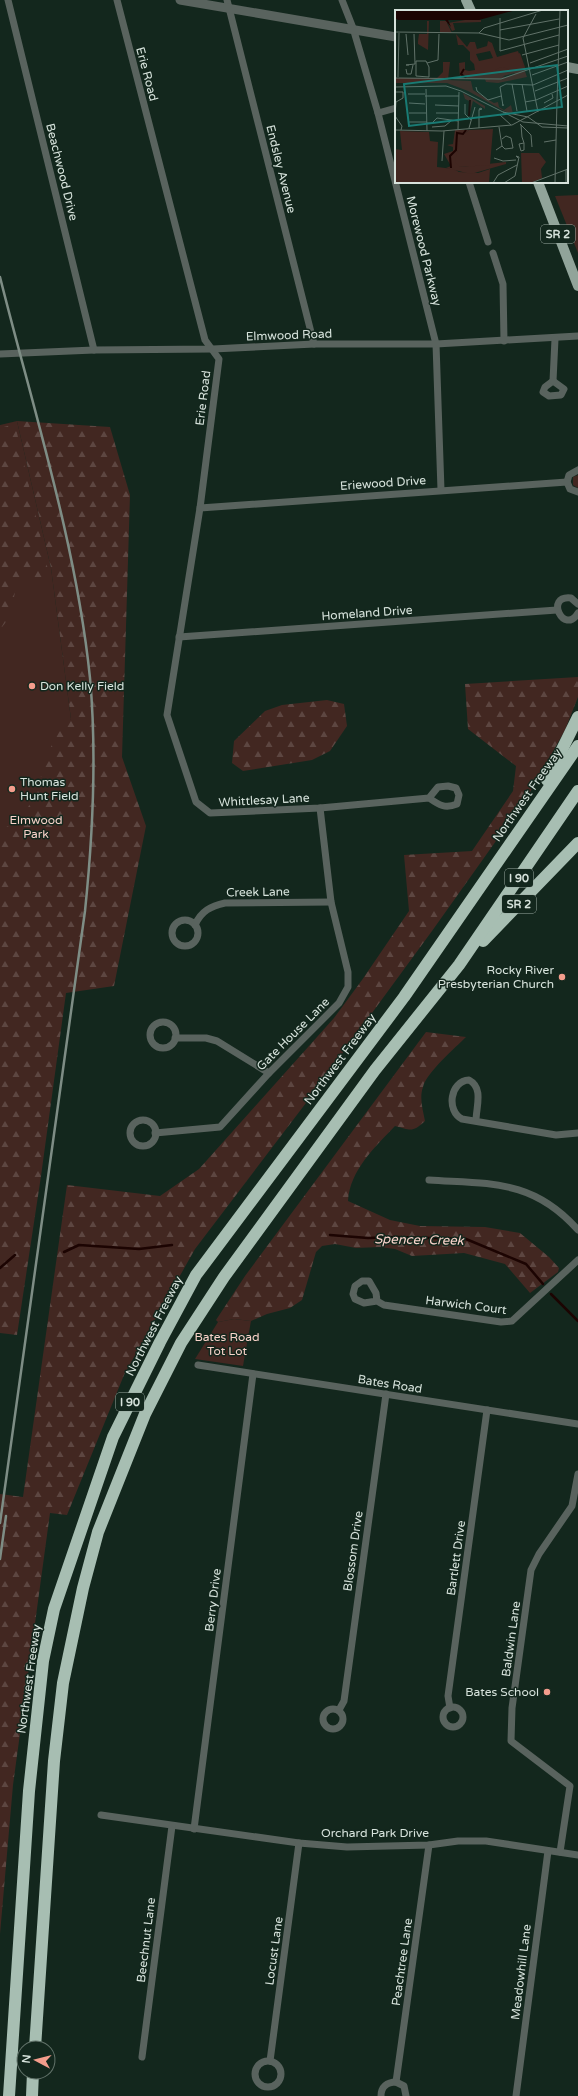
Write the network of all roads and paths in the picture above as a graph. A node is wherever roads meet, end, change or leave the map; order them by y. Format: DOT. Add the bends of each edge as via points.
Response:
graph roads {
  1 [pos="8,0"];
  2 [pos="116,0"];
  3 [pos="180,0"];
  4 [pos="342,0"];
  5 [pos="466,0"];
  6 [pos="228,4"];
  7 [pos="471,10"];
  8 [pos="353,28"];
  9 [pos="395,37"];
  10 [pos="568,67"];
  11 [pos="578,69"];
  12 [pos="395,108"];
  13 [pos="378,113"];
  14 [pos="395,181"];
  15 [pos="396,183"];
  16 [pos="469,183"];
  17 [pos="538,183"];
  18 [pos="488,242"];
  19 [pos="493,253"];
  20 [pos="578,286"];
  21 [pos="578,336"];
  22 [pos="555,339"];
  23 [pos="504,341"];
  24 [pos="314,344"];
  25 [pos="436,344"];
  26 [pos="213,349"];
  27 [pos="94,350"];
  28 [pos="0,354"];
  29 [pos="553,381"];
  30 [pos="578,470"];
  31 [pos="567,482"];
  32 [pos="441,490"];
  33 [pos="578,492"];
  34 [pos="200,508"];
  35 [pos="578,604"];
  36 [pos="557,610"];
  37 [pos="578,613"];
  38 [pos="179,637"];
  39 [pos="167,715"];
  40 [pos="578,717"];
  41 [pos="578,746"];
  42 [pos="578,791"];
  43 [pos="429,798"];
  44 [pos="320,808"];
  45 [pos="529,817"];
  46 [pos="578,843"];
  47 [pos="331,902"];
  48 [pos="195,925"];
  49 [pos="459,965"];
  50 [pos="175,1038"];
  51 [pos="269,1073"];
  52 [pos="476,1120"];
  53 [pos="156,1133"];
  54 [pos="578,1133"];
  55 [pos="429,1180"];
  56 [pos="578,1230"];
  57 [pos="578,1260"];
  58 [pos="377,1301"];
  59 [pos="198,1365"];
  60 [pos="253,1374"];
  61 [pos="386,1394"];
  62 [pos="487,1410"];
  63 [pos="578,1424"];
  64 [pos="578,1474"];
  65 [pos="575,1508"];
  66 [pos="450,1708"];
  67 [pos="338,1710"];
  68 [pos="101,1815"];
  69 [pos="172,1826"];
  70 [pos="194,1829"];
  71 [pos="299,1843"];
  72 [pos="429,1845"];
  73 [pos="548,1851"];
  74 [pos="560,1852"];
  75 [pos="578,1855"];
  76 [pos="36,2040"];
  77 [pos="142,2057"];
  78 [pos="270,2061"];
  79 [pos="33,2080"];
  80 [pos="396,2082"];
  81 [pos="9,2096"];
  82 [pos="32,2096"];
  83 [pos="381,2096"];
  84 [pos="406,2096"];
  85 [pos="516,2096"];
  1 -- 27 [label="street, Beachwood Drive"];
  2 -- 26 [label="street, Erie Road" via="205,340"];
  3 -- 6 [label="street"];
  4 -- 8 [label="street, Morewood Parkway"];
  5 -- 7 [label="main road"];
  6 -- 8 [label="street"];
  6 -- 24 [label="street, Endsley Avenue"];
  8 -- 9 [label="street"];
  8 -- 13 [label="street, Morewood Parkway"];
  10 -- 11 [label="main road"];
  12 -- 13 [label="street"];
  13 -- 14 [label="street, Morewood Parkway"];
  15 -- 25 [label="street, Morewood Parkway"];
  16 -- 18 [label="street"];
  17 -- 20 [label="main road, SR 2"];
  19 -- 23 [label="street" via="503,284"];
  21 -- 22 [label="street, Elmwood Road"];
  22 -- 23 [label="street, Elmwood Road"];
  22 -- 29 [label="street"];
  23 -- 25 [label="street, Elmwood Road"];
  24 -- 25 [label="street, Elmwood Road"];
  24 -- 26 [label="street, Elmwood Road"];
  25 -- 32 [label="street, Morewood Parkway"];
  26 -- 27 [label="street, Elmwood Road"];
  26 -- 34 [label="street, Erie Road" via="219,359"];
  27 -- 28 [label="street, Elmwood Road"];
  30 -- 31 [label="street" via="572,473"];
  31 -- 32 [label="street, Eriewood Drive"];
  31 -- 33 [label="street" via="570,489"];
  32 -- 34 [label="street, Eriewood Drive"];
  34 -- 38 [label="street, Erie Road"];
  35 -- 36 [label="street" via="571,598 564,598"];
  36 -- 37 [label="street" via="566,620 574,618"];
  36 -- 38 [label="street, Homeland Drive"];
  38 -- 39 [label="street, Erie Road"];
  39 -- 44 [label="street, Whittlesay Lane" via="196,802 210,813"];
  40 -- 45 [label="highway"];
  41 -- 45 [label="highway, Northwest Freeway / I 90"];
  42 -- 49 [label="highway, I 90"];
  43 -- 44 [label="street, Whittlesay Lane"];
  44 -- 47 [label="street, Gate House Lane"];
  45 -- 81 [label="highway, Northwest Freeway / I 90" via="404,997 196,1275 113,1437 54,1609 43,1661 29,1791"];
  46 -- 49 [label="highway, SR 2"];
  47 -- 48 [label="street, Creek Lane" via="225,903 210,907 198,918"];
  47 -- 51 [label="street, Gate House Lane" via="348,972 348,987 339,1003"];
  49 -- 76 [label="highway, I 90" via="386,1055 305,1164 224,1277 181,1343 146,1414 98,1532 83,1588 62,1691 53,1768"];
  50 -- 51 [label="street" via="206,1038 216,1041"];
  51 -- 53 [label="street, Gate House Lane" via="220,1127"];
  52 -- 52 [label="street" via="457,1117 453,1110 455,1087 464,1080 469,1080 477,1087"];
  52 -- 54 [label="street" via="556,1135"];
  55 -- 56 [label="street" via="504,1185 536,1195 564,1214"];
  57 -- 58 [label="street, Harwich Court" via="512,1321 501,1322 384,1305"];
  59 -- 60 [label="street, Bates Road"];
  60 -- 61 [label="street, Bates Road"];
  60 -- 70 [label="street, Berry Drive"];
  61 -- 62 [label="street, Bates Road"];
  61 -- 67 [label="street, Blossom Drive" via="344,1701"];
  62 -- 63 [label="street, Bates Road"];
  62 -- 66 [label="street, Bartlett Drive" via="448,1696"];
  64 -- 65 [label="street, Baldwin Lane"];
  65 -- 74 [label="street, Baldwin Lane" via="539,1554 531,1570 512,1708 511,1741 570,1786"];
  68 -- 69 [label="street, Orchard Park Drive"];
  69 -- 70 [label="street, Orchard Park Drive"];
  69 -- 77 [label="street, Beechnut Lane"];
  70 -- 71 [label="street, Orchard Park Drive"];
  71 -- 72 [label="street, Orchard Park Drive" via="347,1847"];
  71 -- 78 [label="street, Locust Lane"];
  72 -- 73 [label="street, Orchard Park Drive" via="458,1841 486,1842"];
  72 -- 80 [label="street, Peachtree Lane"];
  73 -- 74 [label="street, Orchard Park Drive"];
  73 -- 85 [label="street, Meadowhill Lane"];
  74 -- 75 [label="street, Orchard Park Drive"];
  79 -- 82 [label="highway"];
  80 -- 83 [label="street" via="385,2085"];
  80 -- 84 [label="street" via="404,2086"];
}
